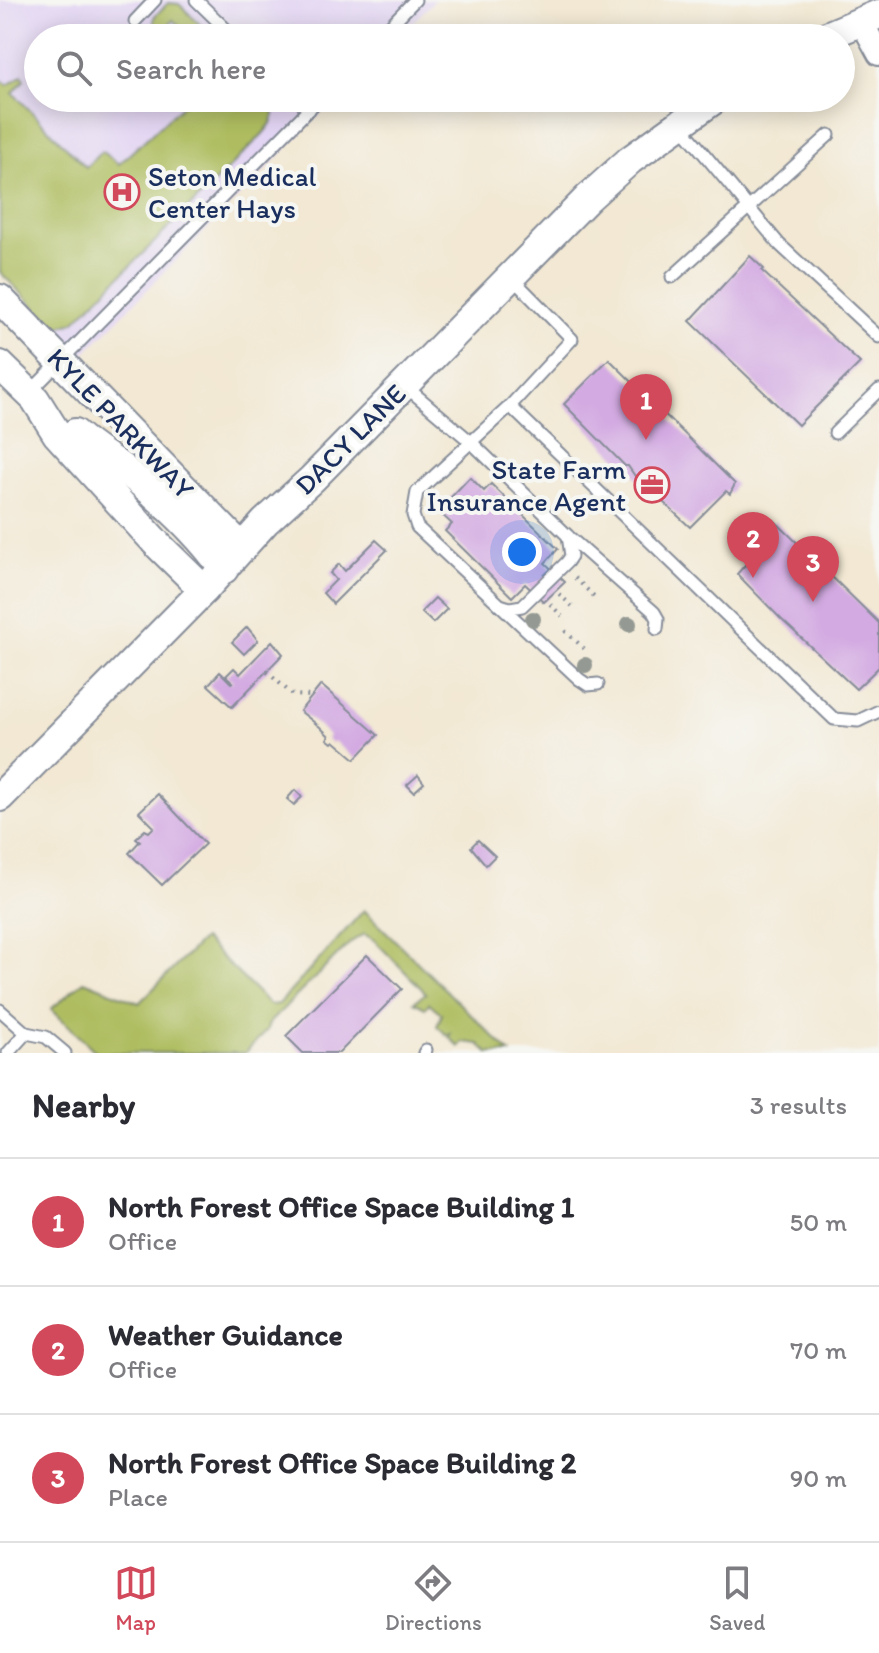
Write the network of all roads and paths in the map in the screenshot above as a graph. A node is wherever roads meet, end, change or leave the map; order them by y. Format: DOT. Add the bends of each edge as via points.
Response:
graph roads {
  1 [pos="155,0"];
  2 [pos="196,0"];
  3 [pos="415,0"];
  4 [pos="870,18"];
  5 [pos="135,21"];
  6 [pos="221,24"];
  7 [pos="392,24"];
  8 [pos="879,54"];
  9 [pos="307,112"];
  10 [pos="697,112"];
  11 [pos="680,124"];
  12 [pos="829,135"];
  13 [pos="748,208"];
  14 [pos="510,276"];
  15 [pos="672,277"];
  16 [pos="0,299"];
  17 [pos="879,337"];
  18 [pos="60,360"];
  19 [pos="0,365"];
  20 [pos="404,385"];
  21 [pos="879,390"];
  22 [pos="32,396"];
  23 [pos="510,406"];
  24 [pos="835,433"];
  25 [pos="471,442"];
  26 [pos="568,536"];
  27 [pos="233,558"];
  28 [pos="575,578"];
  29 [pos="204,590"];
  30 [pos="559,594"];
  31 [pos="597,599"];
  32 [pos="499,604"];
  33 [pos="550,604"];
  34 [pos="572,606"];
  35 [pos="562,616"];
  36 [pos="657,629"];
  37 [pos="565,631"];
  38 [pos="588,652"];
  39 [pos="267,672"];
  40 [pos="598,684"];
  41 [pos="311,696"];
  42 [pos="879,711"];
  43 [pos="0,797"];
  44 [pos="0,1010"];
  45 [pos="26,1033"];
  46 [pos="8,1053"];
  47 [pos="65,1053"];
  1 -- 5 [label="lane"];
  2 -- 6 [label="lane"];
  3 -- 7 [label="lane"];
  4 -- 8 [label="street"];
  9 -- 18 [label="lane"];
  10 -- 11 [label="street, DACY LANE"];
  11 -- 13 [label="lane"];
  11 -- 14 [label="street, DACY LANE" via="620,170"];
  12 -- 13 [label="lane"];
  13 -- 15 [label="lane"];
  13 -- 17 [label="lane"];
  14 -- 20 [label="street, DACY LANE"];
  14 -- 23 [label="lane" via="572,339"];
  16 -- 18 [label="street, KYLE PARKWAY"];
  18 -- 22 [label="lane"];
  18 -- 27 [label="street, KYLE PARKWAY"];
  19 -- 22 [label="street, KYLE PARKWAY"];
  20 -- 25 [label="lane"];
  20 -- 27 [label="street, DACY LANE"];
  21 -- 24 [label="lane"];
  22 -- 27 [label="street, KYLE PARKWAY" via="204,542"];
  22 -- 29 [label="street, KYLE PARKWAY" via="57,434"];
  23 -- 25 [label="lane"];
  23 -- 42 [label="lane" via="834,719 858,721"];
  25 -- 26 [label="lane"];
  25 -- 32 [label="lane" via="417,492 413,515 417,527"];
  26 -- 32 [label="lane" via="567,562 522,606"];
  26 -- 36 [label="lane" via="654,612"];
  27 -- 29 [label="street, DACY LANE"];
  28 -- 31 [label="path"];
  29 -- 43 [label="street, DACY LANE"];
  30 -- 34 [label="path"];
  32 -- 40 [label="lane" via="579,679"];
  33 -- 35 [label="path"];
  37 -- 38 [label="path"];
  39 -- 41 [label="path" via="293,695"];
  44 -- 45 [label="lane"];
  45 -- 46 [label="lane"];
  45 -- 47 [label="lane" via="46,1037"];
}
